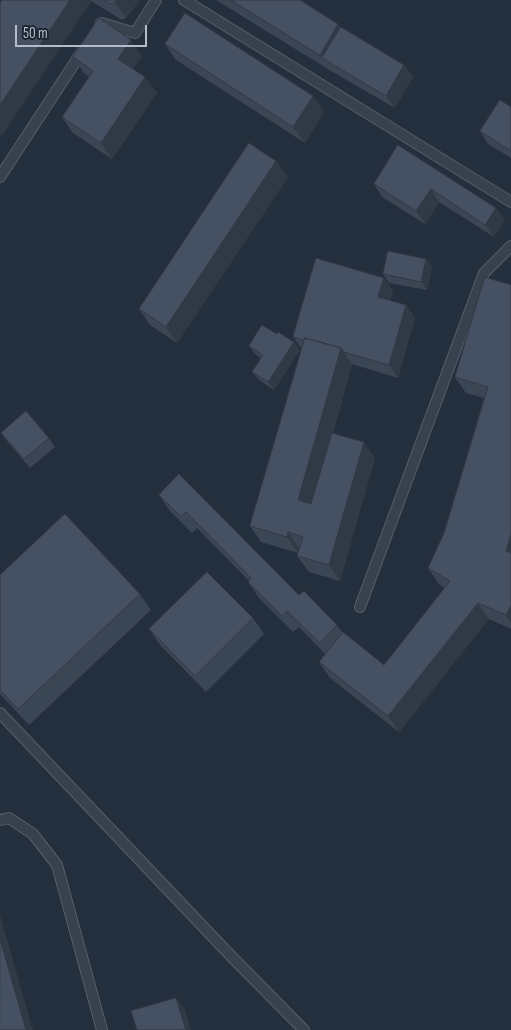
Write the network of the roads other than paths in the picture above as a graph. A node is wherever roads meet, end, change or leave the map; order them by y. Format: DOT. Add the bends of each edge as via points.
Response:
graph roads {
  1 [pos="156,0"];
  2 [pos="184,0"];
  3 [pos="0,177"];
  4 [pos="511,202"];
  5 [pos="511,246"];
  6 [pos="360,607"];
  7 [pos="0,713"];
  8 [pos="0,820"];
  9 [pos="102,1030"];
  10 [pos="304,1030"];
  1 -- 3 [label="lane" via="135,33 101,23"];
  2 -- 4 [label="lane"];
  5 -- 6 [label="lane" via="484,273"];
  7 -- 10 [label="lane"];
  8 -- 9 [label="lane" via="9,818 33,834 57,865"];
}
